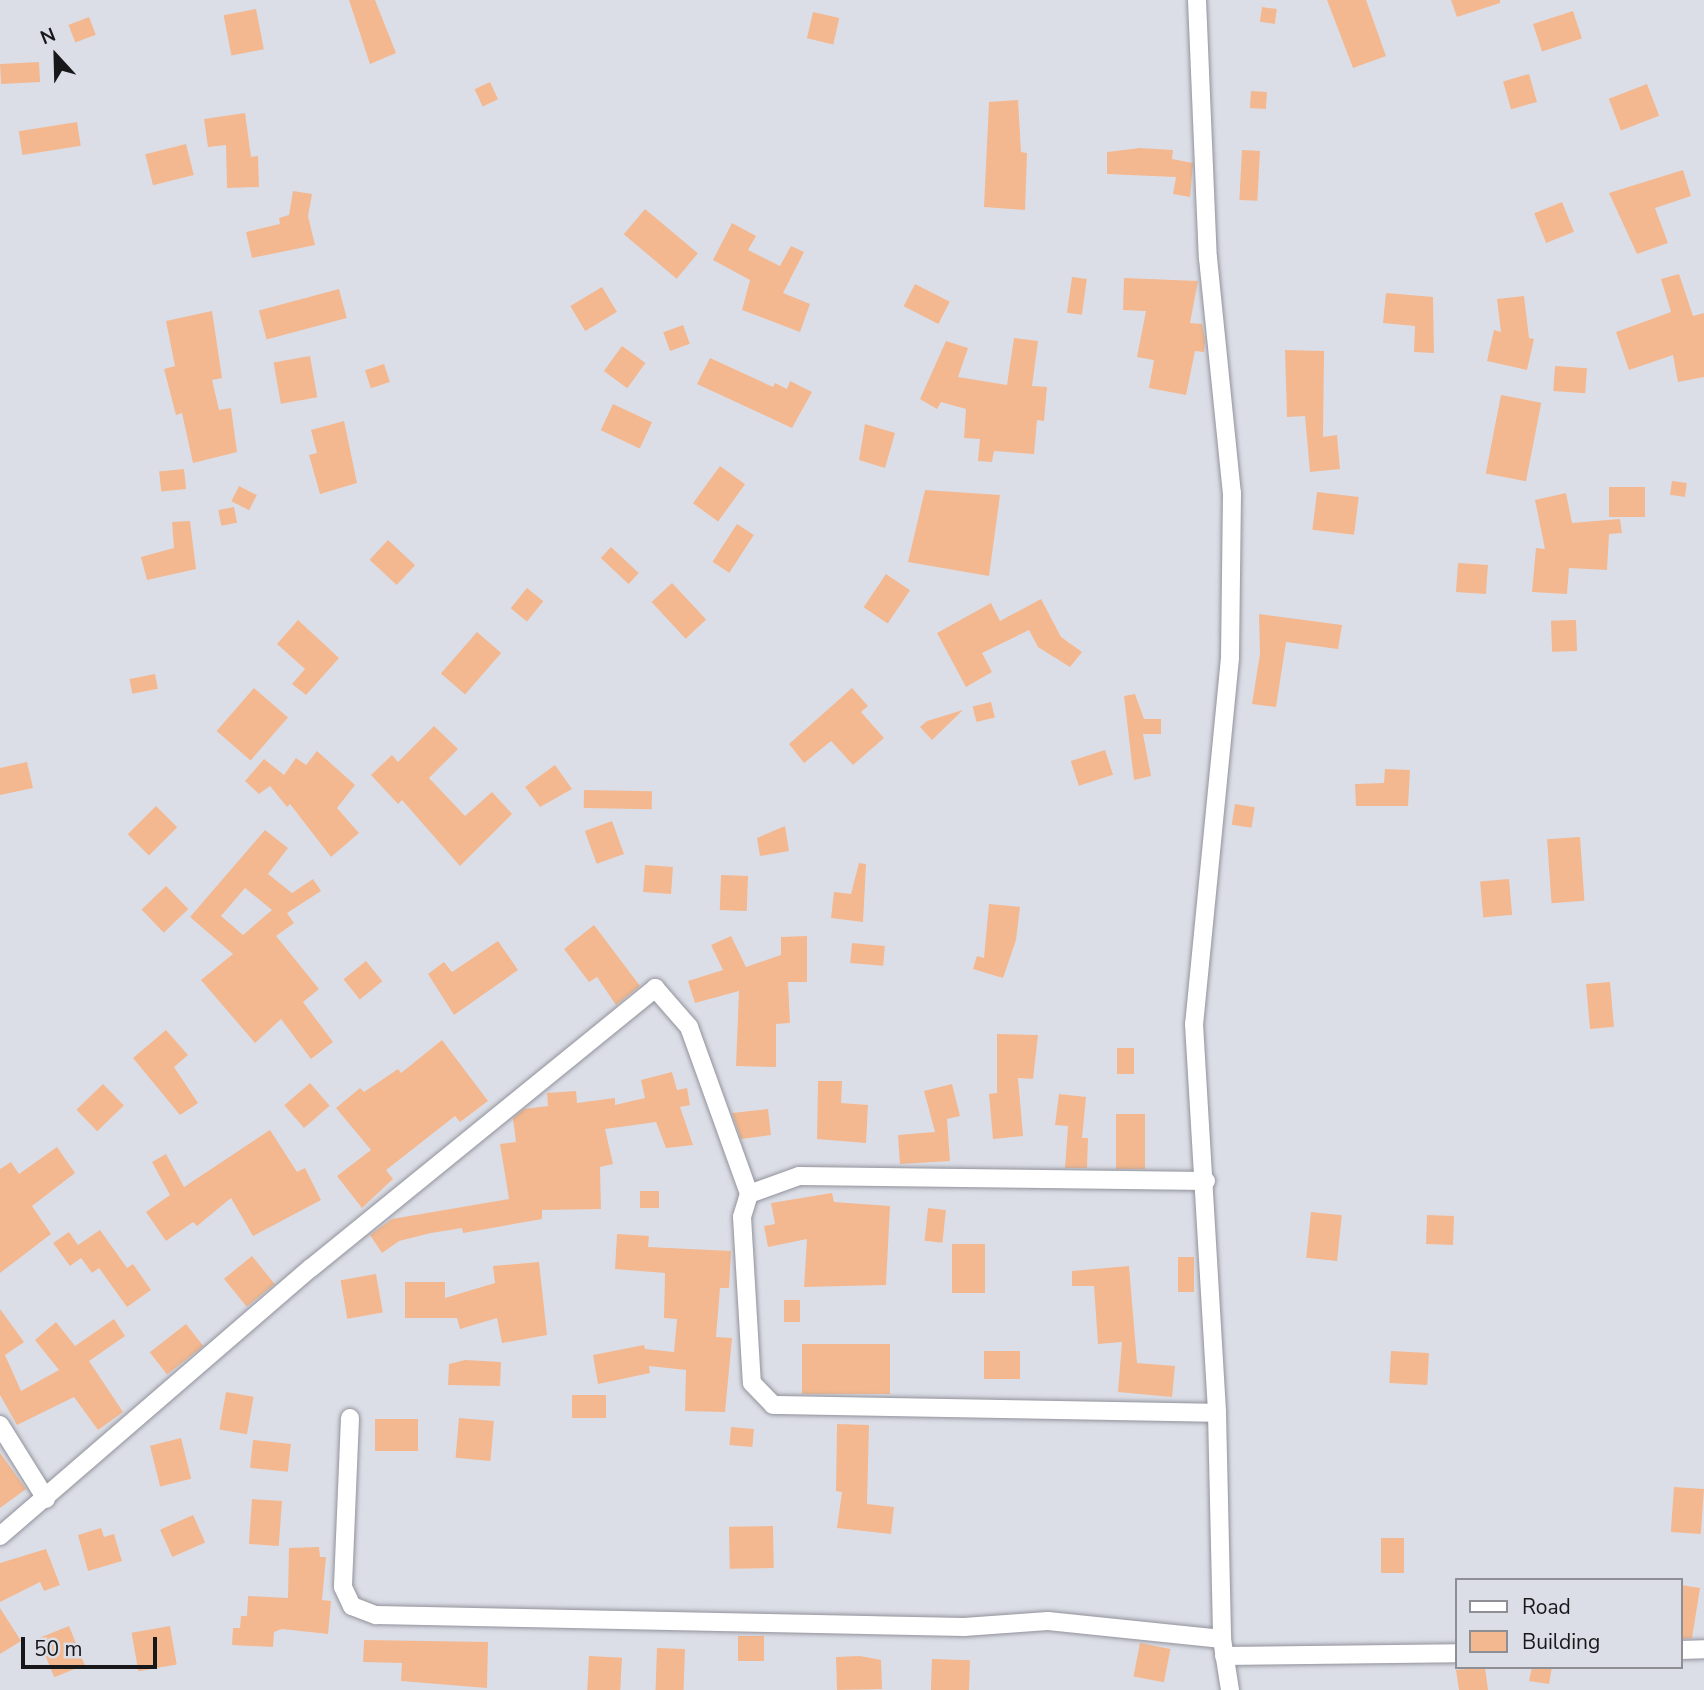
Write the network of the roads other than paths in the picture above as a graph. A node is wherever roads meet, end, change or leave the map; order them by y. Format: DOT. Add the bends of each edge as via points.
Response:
graph roads {
  1 [pos="1197,0"];
  2 [pos="1206,1181"];
  3 [pos="749,1194"];
  4 [pos="1217,1413"];
  5 [pos="350,1418"];
  6 [pos="0,1425"];
  7 [pos="46,1499"];
  8 [pos="0,1536"];
  9 [pos="1223,1648"];
  10 [pos="1683,1650"];
  11 [pos="1704,1650"];
  12 [pos="1456,1653"];
  13 [pos="1230,1690"];
  1 -- 2 [label="street" via="1208,258 1232,493 1230,658 1194,1024"];
  2 -- 3 [label="street" via="799,1176"];
  2 -- 4 [label="street"];
  3 -- 4 [label="street" via="742,1217 752,1383 773,1405"];
  3 -- 7 [label="street" via="689,1027 655,988 311,1268"];
  4 -- 9 [label="street"];
  5 -- 9 [label="street" via="343,1587 352,1606 376,1615 964,1627 1048,1621"];
  6 -- 7 [label="street"];
  7 -- 8 [label="street"];
  9 -- 12 [label="street"];
  9 -- 13 [label="street"];
  10 -- 11 [label="street"];
}
